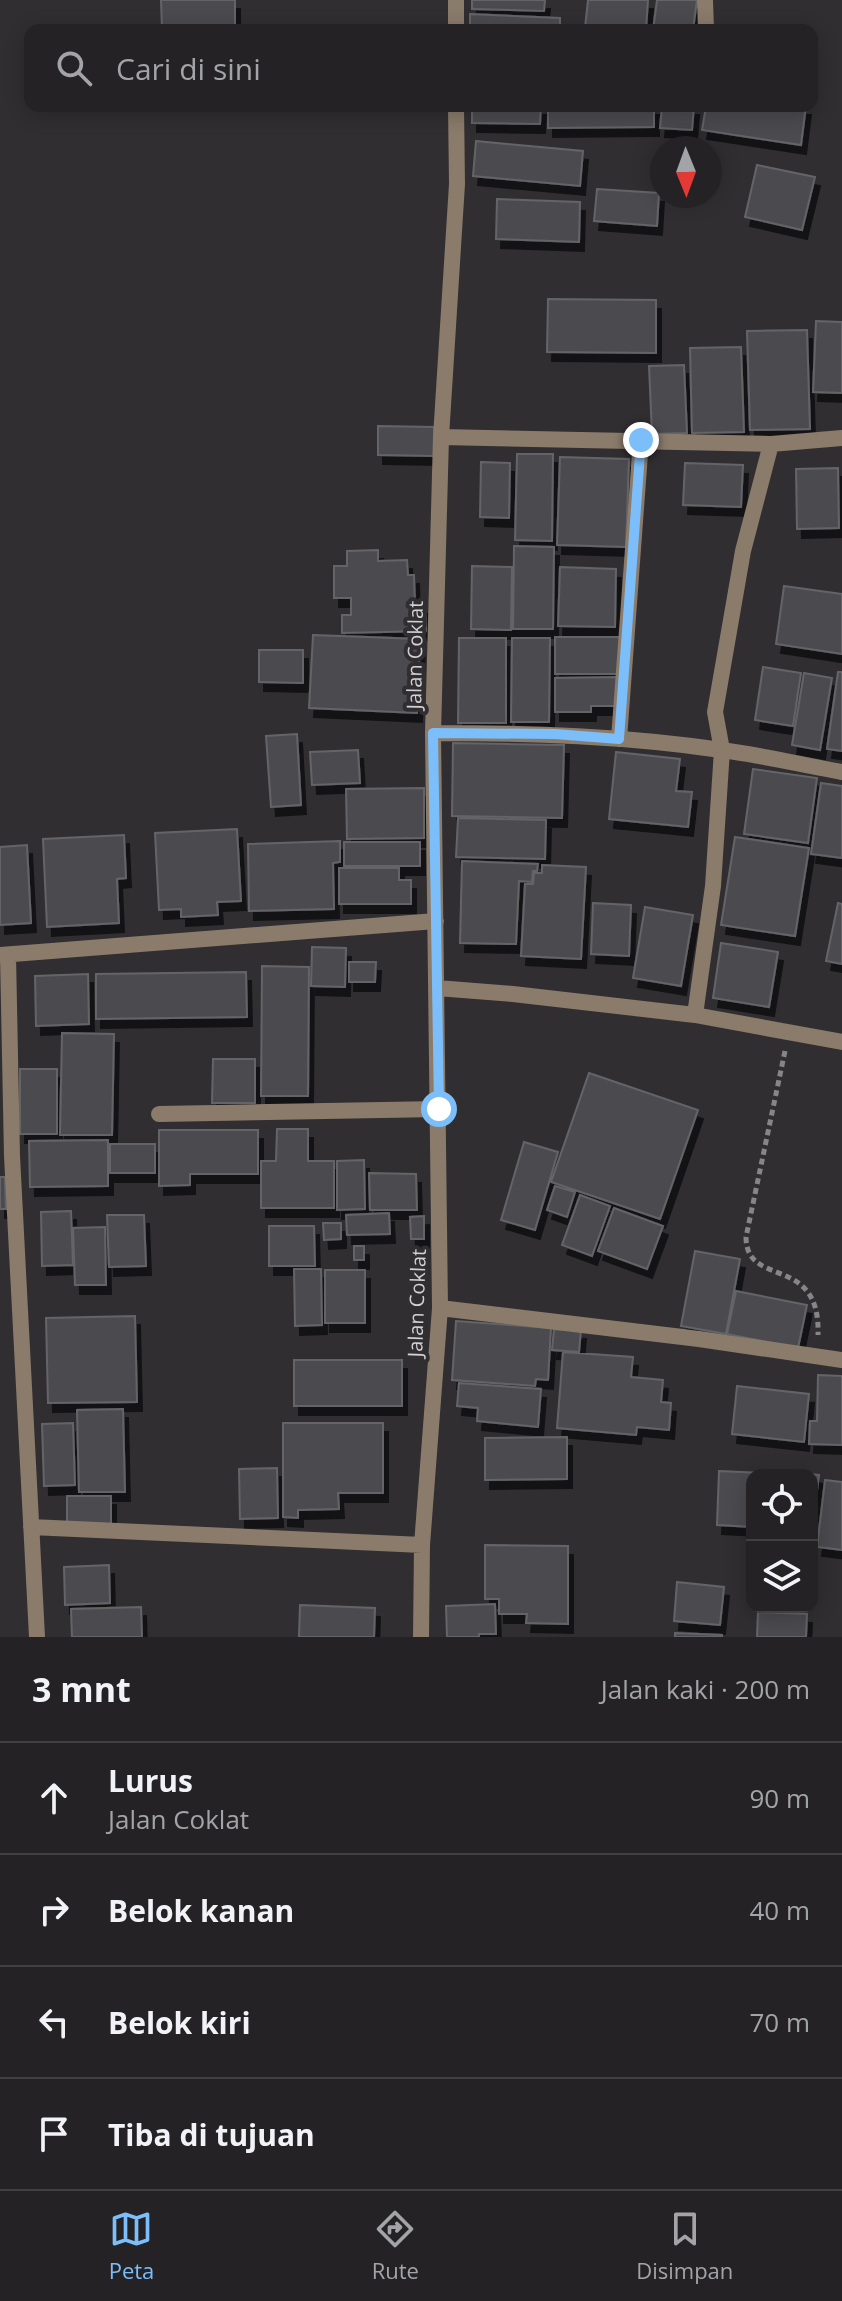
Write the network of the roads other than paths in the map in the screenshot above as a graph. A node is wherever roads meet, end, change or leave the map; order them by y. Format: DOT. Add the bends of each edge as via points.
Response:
graph roads {
  1 [pos="456,0"];
  2 [pos="705,0"];
  3 [pos="456,24"];
  4 [pos="706,24"];
  5 [pos="456,112"];
  6 [pos="441,437"];
  7 [pos="842,438"];
  8 [pos="641,440"];
  9 [pos="771,444"];
  10 [pos="433,733"];
  11 [pos="619,739"];
  12 [pos="722,750"];
  13 [pos="842,772"];
  14 [pos="436,921"];
  15 [pos="4,955"];
  16 [pos="437,988"];
  17 [pos="697,1003"];
  18 [pos="842,1042"];
  19 [pos="439,1109"];
  20 [pos="159,1114"];
  21 [pos="6,1156"];
  22 [pos="440,1308"];
  23 [pos="842,1360"];
  24 [pos="31,1527"];
  25 [pos="422,1545"];
  26 [pos="37,1637"];
  27 [pos="421,1637"];
  1 -- 3 [label="street"];
  2 -- 4 [label="street"];
  5 -- 6 [label="street, Jalan Coklat" via="457,184"];
  6 -- 8 [label="street"];
  6 -- 10 [label="street, Jalan Coklat"];
  7 -- 9 [label="street"];
  8 -- 9 [label="street"];
  8 -- 11 [label="street"];
  9 -- 12 [label="street" via="743,551 715,712"];
  10 -- 11 [label="street"];
  10 -- 14 [label="street, Jalan Coklat"];
  11 -- 12 [label="street"];
  12 -- 13 [label="street"];
  12 -- 17 [label="street" via="713,886"];
  14 -- 15 [label="street"];
  14 -- 16 [label="street, Jalan Coklat"];
  15 -- 21 [label="street"];
  16 -- 17 [label="street"];
  16 -- 19 [label="street, Jalan Coklat"];
  17 -- 18 [label="street" via="789,1032"];
  19 -- 20 [label="street"];
  19 -- 22 [label="street, Jalan Coklat"];
  21 -- 24 [label="street"];
  22 -- 23 [label="street"];
  22 -- 25 [label="street, Jalan Coklat"];
  24 -- 25 [label="street"];
  24 -- 26 [label="street"];
  25 -- 27 [label="street, Jalan Coklat"];
}
